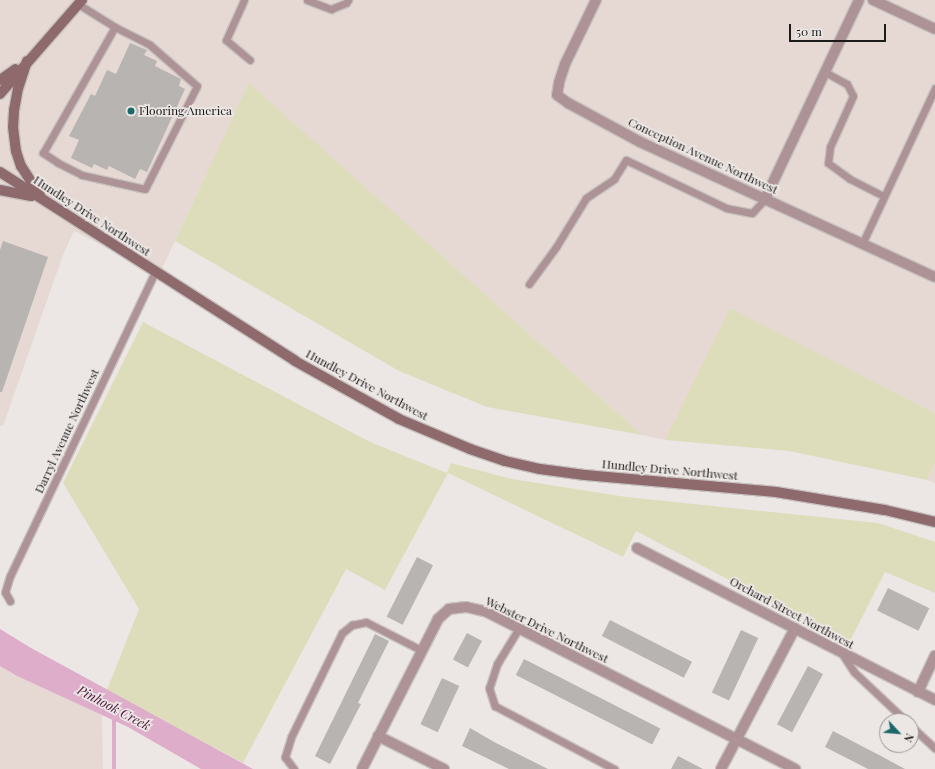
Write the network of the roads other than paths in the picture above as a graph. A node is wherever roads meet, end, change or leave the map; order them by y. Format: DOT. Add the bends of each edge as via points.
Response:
graph roads {
  1 [pos="244,0"];
  2 [pos="307,0"];
  3 [pos="348,0"];
  4 [pos="596,0"];
  5 [pos="859,0"];
  6 [pos="873,0"];
  7 [pos="80,2"];
  8 [pos="115,28"];
  9 [pos="935,29"];
  10 [pos="250,60"];
  11 [pos="27,61"];
  12 [pos="825,72"];
  13 [pos="0,80"];
  14 [pos="935,88"];
  15 [pos="0,94"];
  16 [pos="0,172"];
  17 [pos="0,190"];
  18 [pos="884,196"];
  19 [pos="765,199"];
  20 [pos="43,200"];
  21 [pos="862,244"];
  22 [pos="155,272"];
  23 [pos="935,277"];
  24 [pos="529,284"];
  25 [pos="935,522"];
  26 [pos="637,548"];
  27 [pos="10,601"];
  28 [pos="519,628"];
  29 [pos="795,628"];
  30 [pos="421,650"];
  31 [pos="843,655"];
  32 [pos="935,656"];
  33 [pos="918,692"];
  34 [pos="935,700"];
  35 [pos="898,713"];
  36 [pos="919,733"];
  37 [pos="378,736"];
  38 [pos="736,739"];
  39 [pos="935,748"];
  40 [pos="294,769"];
  41 [pos="362,769"];
  42 [pos="444,769"];
  43 [pos="614,769"];
  44 [pos="721,769"];
  45 [pos="795,769"];
  1 -- 10 [label="lane" via="226,40"];
  2 -- 3 [label="lane" via="331,9"];
  4 -- 19 [label="street, Conception Avenue Northwest" via="565,64 557,94 568,103 640,142"];
  5 -- 12 [label="street"];
  6 -- 9 [label="street"];
  7 -- 8 [label="lane"];
  7 -- 11 [label="street"];
  8 -- 8 [label="lane" via="150,45 197,86 145,189 82,175 43,153"];
  11 -- 13 [label="street"];
  11 -- 15 [label="street"];
  11 -- 20 [label="street" via="14,110 16,151 28,179"];
  12 -- 18 [label="lane" via="847,84 853,96 830,147 828,163 850,179"];
  12 -- 19 [label="street"];
  14 -- 18 [label="lane"];
  16 -- 20 [label="street, Hundley Drive Northwest"];
  17 -- 20 [label="street"];
  18 -- 21 [label="lane"];
  19 -- 21 [label="street, Conception Avenue Northwest"];
  19 -- 24 [label="lane" via="752,213 726,208 626,160 614,179 586,198 556,247"];
  20 -- 22 [label="street, Hundley Drive Northwest"];
  21 -- 23 [label="street, Conception Avenue Northwest"];
  22 -- 25 [label="street, Hundley Drive Northwest" via="350,393 399,419 505,461 585,475 776,492 826,499"];
  22 -- 27 [label="lane, Darryl Avenue Northwest" via="10,576 5,592"];
  26 -- 29 [label="street, Orchard Street Northwest"];
  28 -- 30 [label="street, Webster Drive Northwest" via="487,612 466,607 449,609 438,619"];
  28 -- 38 [label="street, Webster Drive Northwest"];
  28 -- 43 [label="lane" via="497,664 489,688 495,706"];
  29 -- 31 [label="street, Orchard Street Northwest"];
  29 -- 38 [label="street"];
  30 -- 37 [label="street, Webster Drive Northwest"];
  30 -- 40 [label="lane" via="366,622 352,624 342,633 291,737 285,757"];
  31 -- 33 [label="street, Orchard Street Northwest"];
  31 -- 35 [label="lane" via="854,672"];
  32 -- 33 [label="street"];
  33 -- 34 [label="street, Orchard Street Northwest"];
  36 -- 39 [label="lane"];
  37 -- 41 [label="street, Webster Drive Northwest"];
  37 -- 42 [label="street"];
  38 -- 44 [label="street"];
  38 -- 45 [label="street, Webster Drive Northwest"];
}
